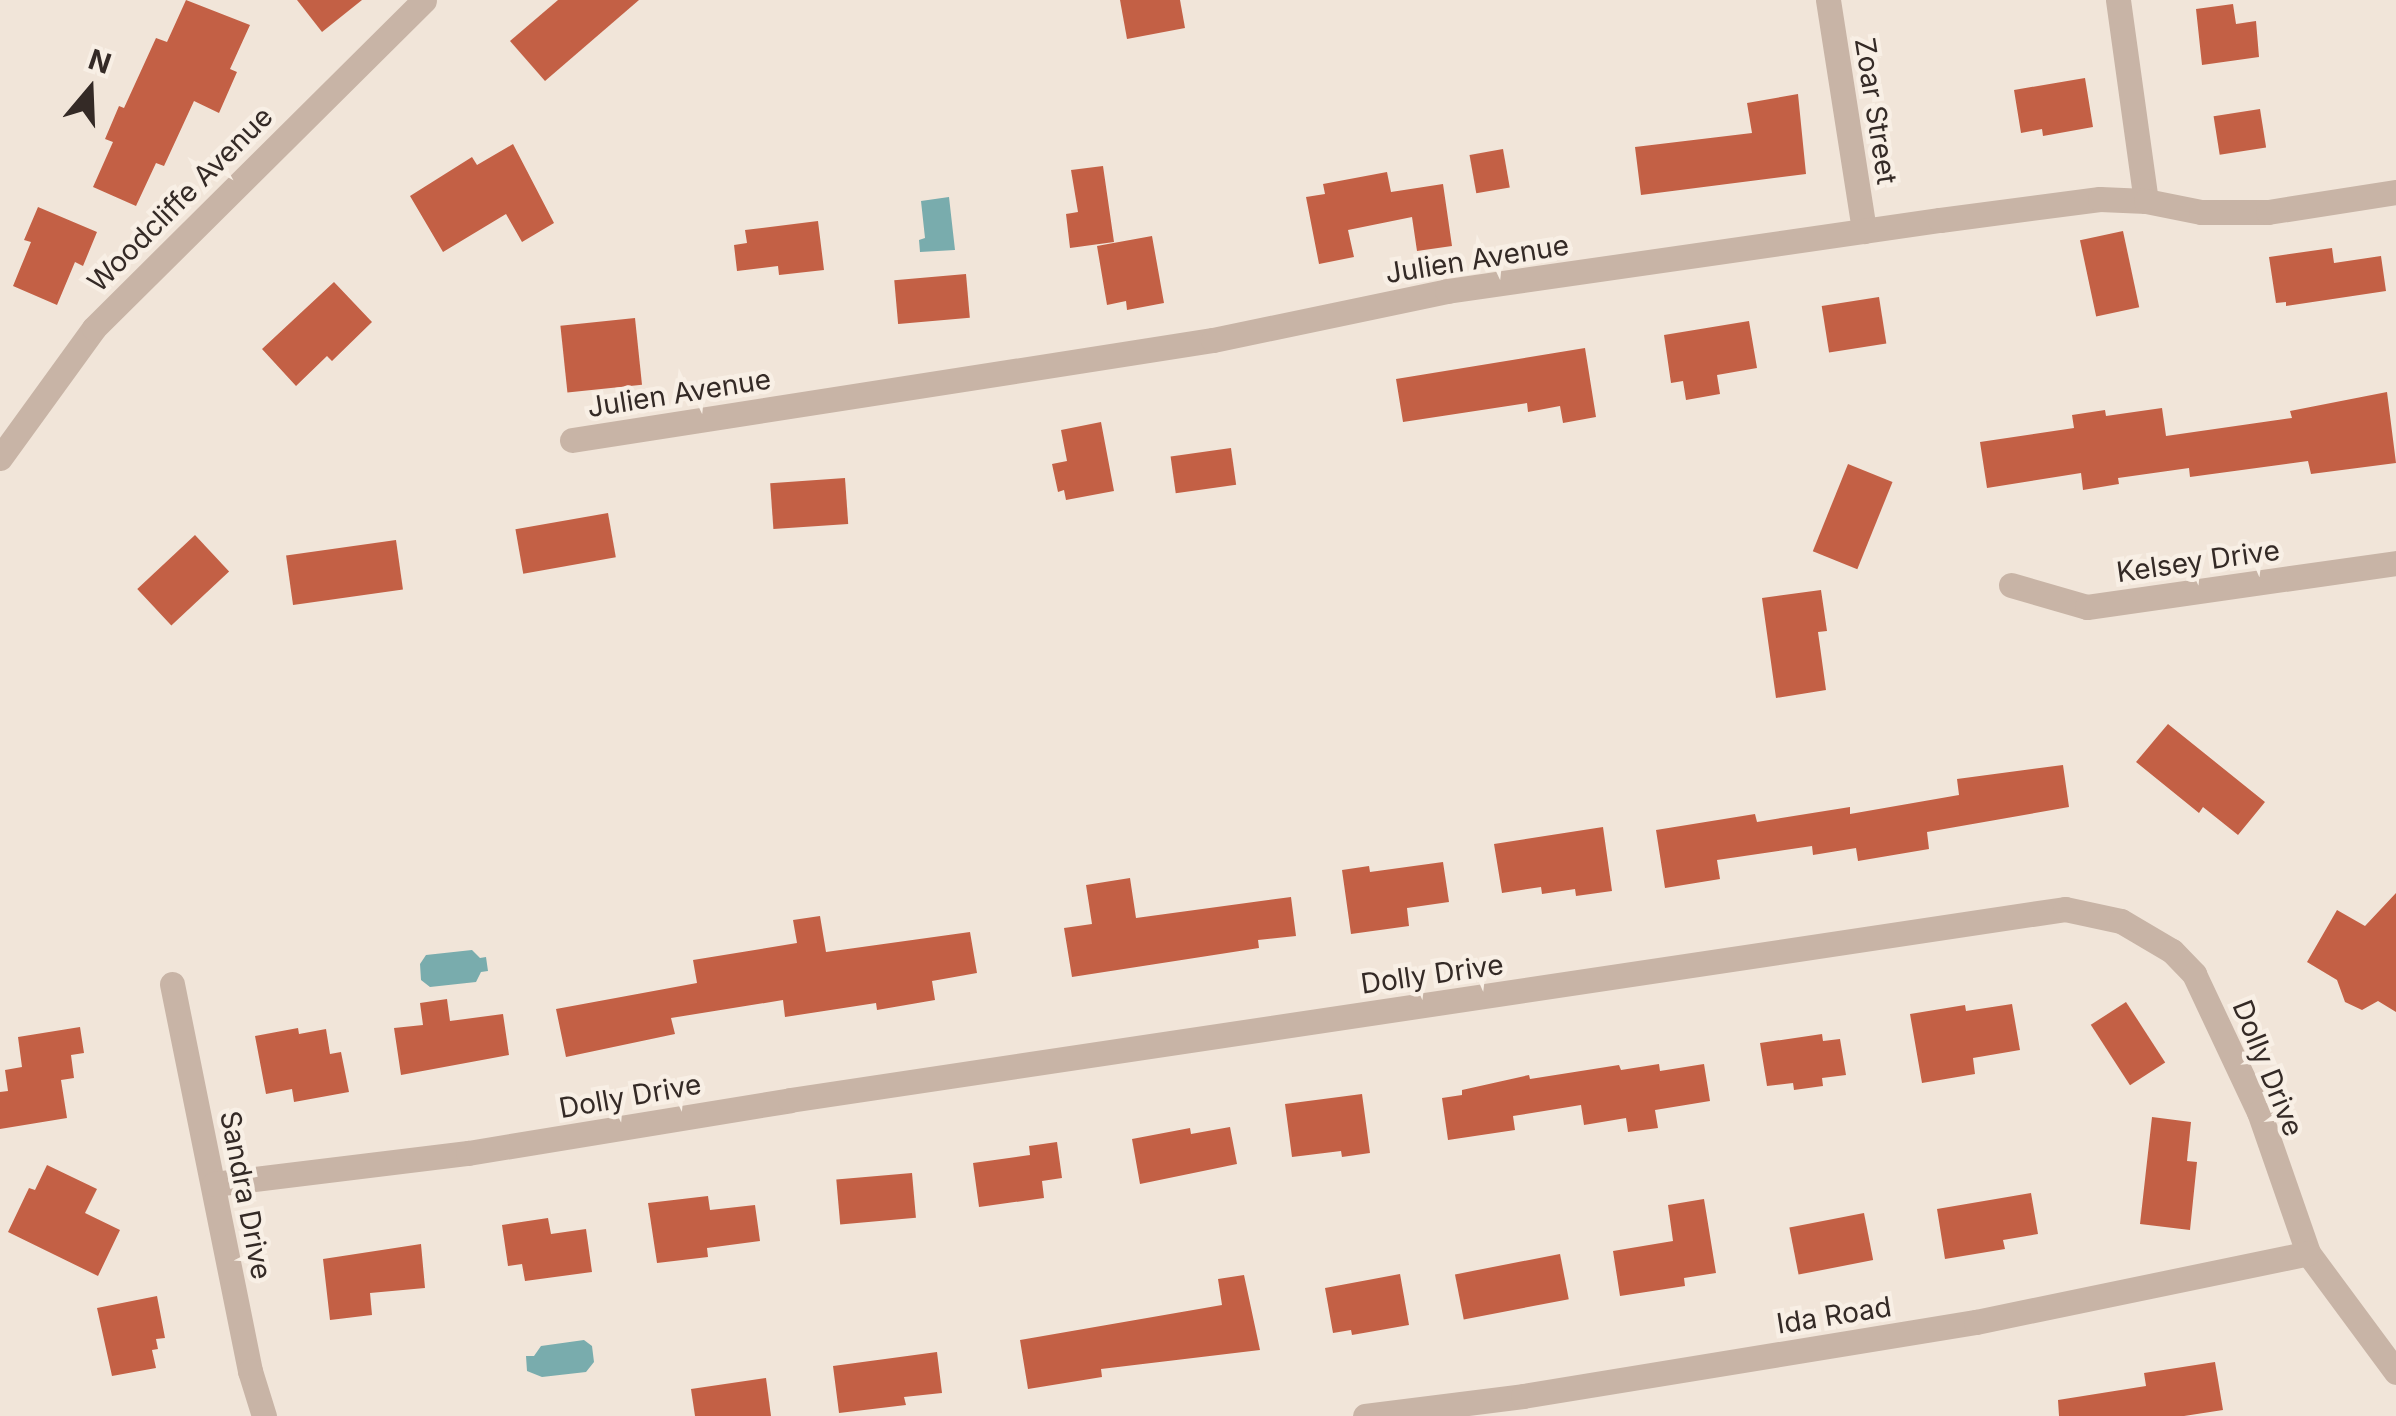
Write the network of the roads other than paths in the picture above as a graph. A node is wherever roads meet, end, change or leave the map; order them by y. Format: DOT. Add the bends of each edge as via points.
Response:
graph roads {
  1 [pos="424,0"];
  2 [pos="1828,0"];
  3 [pos="2118,0"];
  4 [pos="2396,192"];
  5 [pos="2146,201"];
  6 [pos="1864,231"];
  7 [pos="572,440"];
  8 [pos="0,458"];
  9 [pos="2396,563"];
  10 [pos="2011,585"];
  11 [pos="172,984"];
  12 [pos="214,1184"];
  13 [pos="2308,1253"];
  14 [pos="2396,1372"];
  15 [pos="264,1416"];
  16 [pos="1366,1416"];
  1 -- 8 [label="street, Woodcliffe Avenue" via="94,328"];
  2 -- 6 [label="street, Zoar Street"];
  3 -- 5 [label="street"];
  4 -- 5 [label="street, Julien Avenue" via="2268,212 2201,212"];
  5 -- 6 [label="street, Julien Avenue" via="2100,199"];
  6 -- 7 [label="street, Julien Avenue" via="1447,291 1213,340"];
  9 -- 10 [label="street, Kelsey Drive" via="2087,606"];
  11 -- 12 [label="street, Sandra Drive"];
  12 -- 13 [label="street, Dolly Drive" via="468,1154 2065,909 2121,921 2172,951 2194,974 2259,1112"];
  12 -- 15 [label="street, Sandra Drive"];
  13 -- 14 [label="street, Dolly Drive"];
  13 -- 16 [label="street, Ida Road" via="1976,1322"];
}
